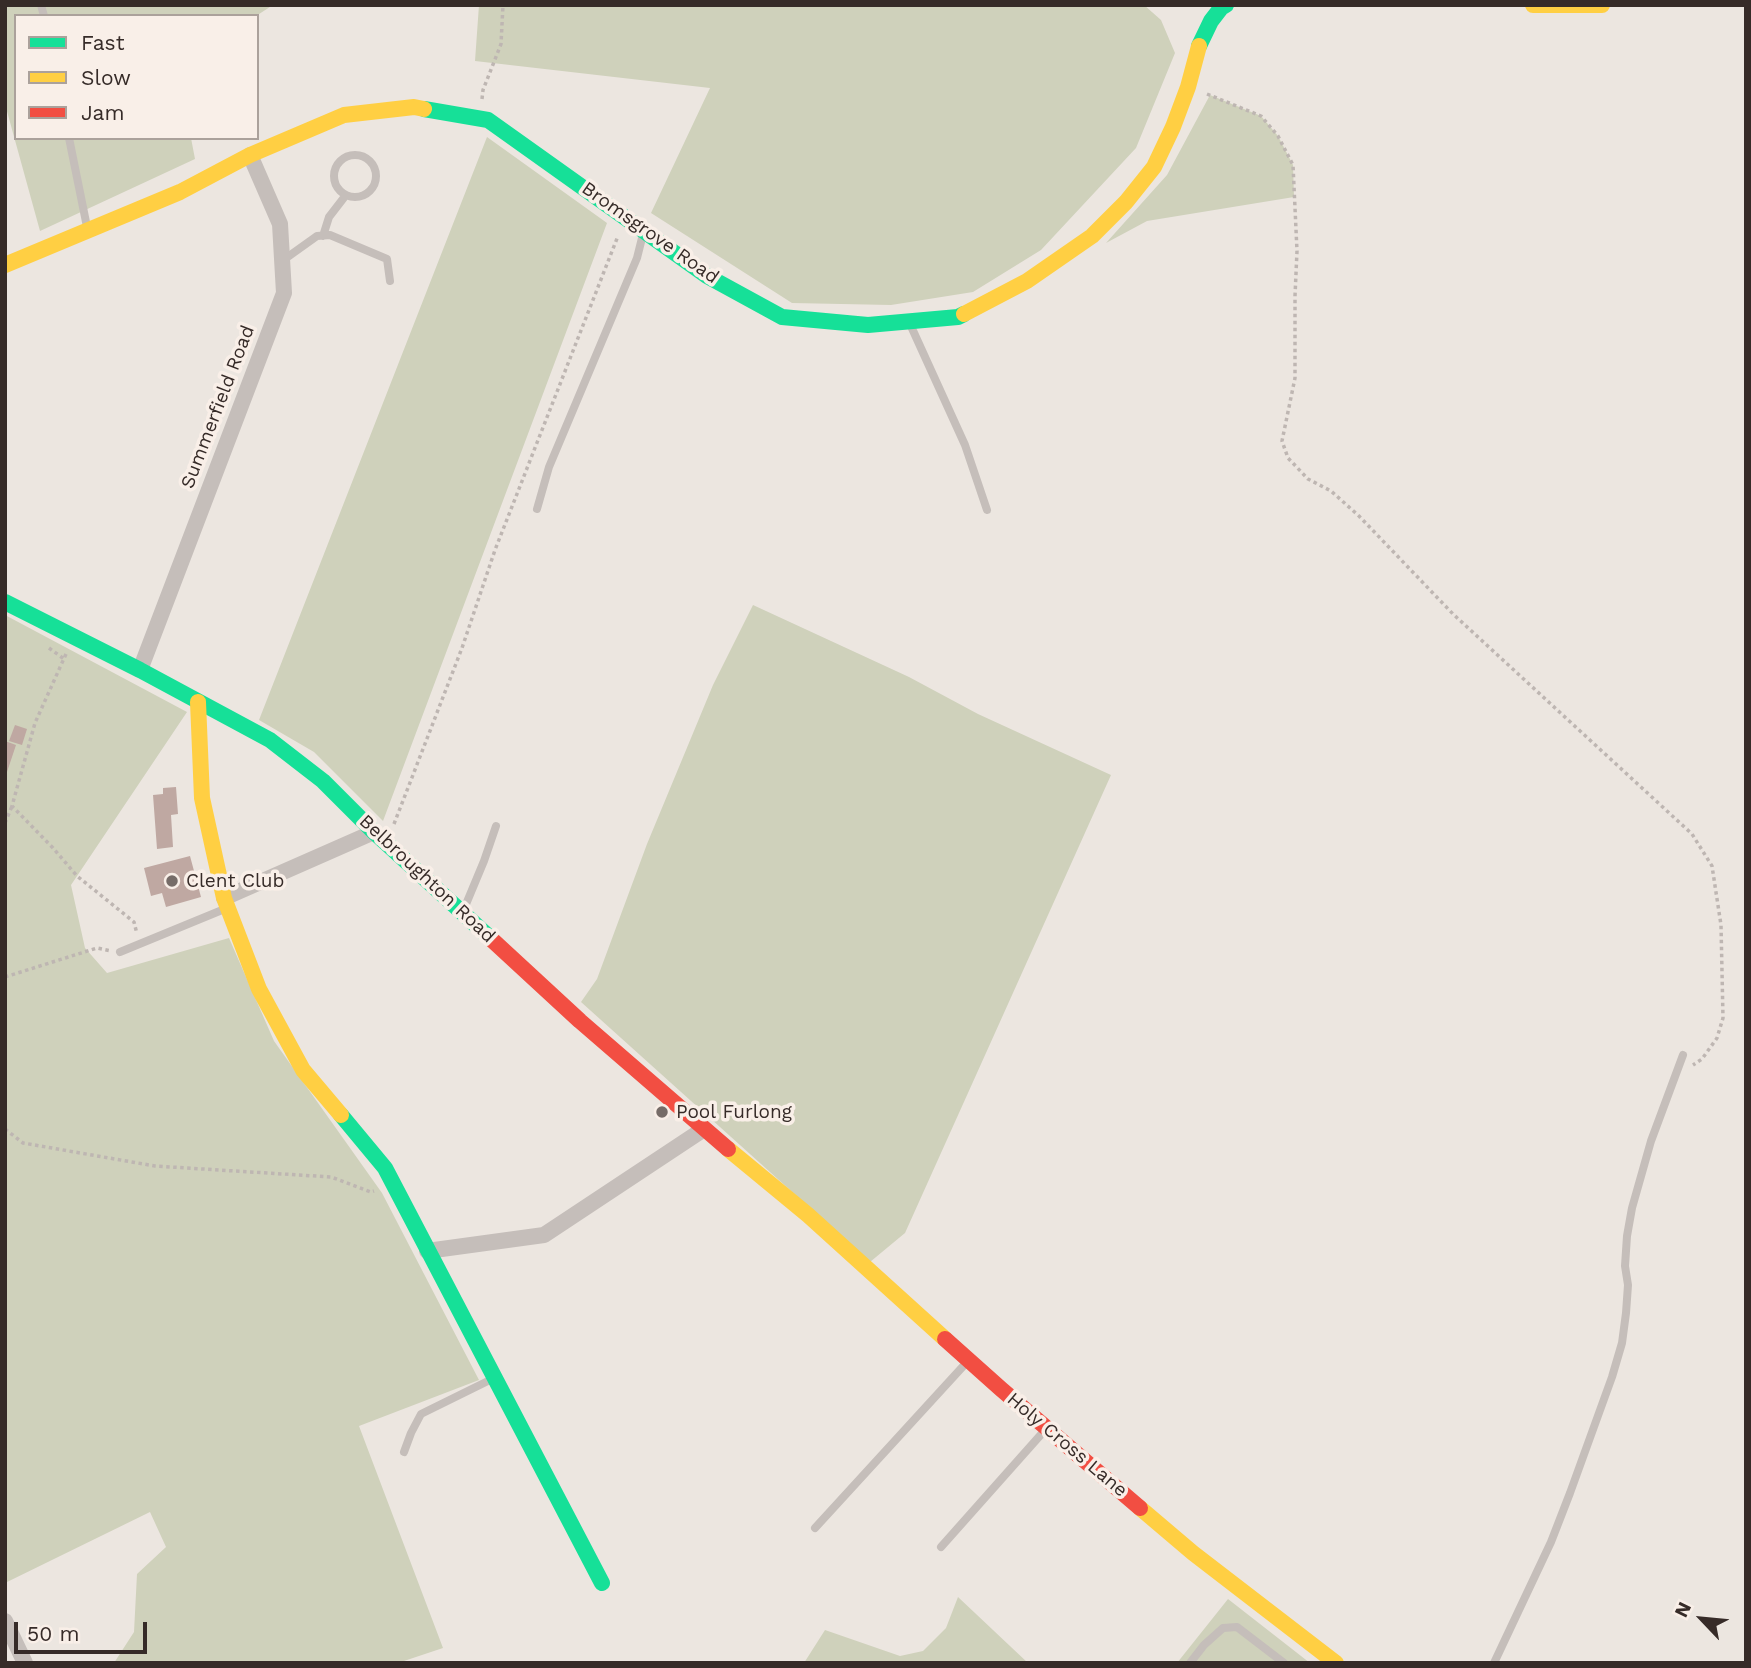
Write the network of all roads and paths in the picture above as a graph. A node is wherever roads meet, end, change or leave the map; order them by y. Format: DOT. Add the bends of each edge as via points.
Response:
graph roads {
  1 [pos="503,5"];
  2 [pos="1226,5"];
  3 [pos="1533,5"];
  4 [pos="1602,5"];
  5 [pos="1199,14"];
  6 [pos="1199,46"];
  7 [pos="1188,87"];
  8 [pos="479,118"];
  9 [pos="69,140"];
  10 [pos="250,155"];
  11 [pos="346,195"];
  12 [pos="625,218"];
  13 [pos="88,230"];
  14 [pos="644,231"];
  15 [pos="323,236"];
  16 [pos="282,261"];
  17 [pos="5,265"];
  18 [pos="390,281"];
  19 [pos="909,321"];
  20 [pos="537,509"];
  21 [pos="987,510"];
  22 [pos="5,602"];
  23 [pos="74,636"];
  24 [pos="140,670"];
  25 [pos="198,702"];
  26 [pos="12,806"];
  27 [pos="5,823"];
  28 [pos="496,826"];
  29 [pos="380,836"];
  30 [pos="226,903"];
  31 [pos="462,912"];
  32 [pos="140,944"];
  33 [pos="120,952"];
  34 [pos="5,977"];
  35 [pos="1683,1055"];
  36 [pos="1676,1076"];
  37 [pos="5,1129"];
  38 [pos="704,1129"];
  39 [pos="393,1184"];
  40 [pos="808,1215"];
  41 [pos="427,1251"];
  42 [pos="969,1360"];
  43 [pos="495,1378"];
  44 [pos="1046,1428"];
  45 [pos="404,1452"];
  46 [pos="816,1528"];
  47 [pos="941,1547"];
  48 [pos="602,1583"];
  49 [pos="5,1621"];
  50 [pos="25,1663"];
  51 [pos="1190,1663"];
  52 [pos="1284,1663"];
  53 [pos="1336,1663"];
  54 [pos="1494,1663"];
  1 -- 8 [label="path" via="501,44 483,90"];
  2 -- 6 [label="main road" via="1211,21"];
  3 -- 4 [label="main road"];
  5 -- 6 [label="main road"];
  6 -- 7 [label="main road, Bromsgrove Road"];
  7 -- 19 [label="main road, Bromsgrove Road" via="1154,167 1092,236 1027,281 958,317"];
  7 -- 36 [label="path" via="1261,116 1293,165 1295,378 1282,442 1288,458 1308,479 1331,491 1359,516 1454,614 1692,834 1712,866 1721,925 1723,1018 1717,1038 1702,1059"];
  8 -- 10 [label="main road, Bromsgrove Road" via="414,107 344,115"];
  8 -- 12 [label="main road, Bromsgrove Road" via="499,127"];
  9 -- 13 [label="lane"];
  10 -- 13 [label="main road, Bromsgrove Road" via="180,192"];
  10 -- 16 [label="street, Summerfield Road" via="280,224"];
  11 -- 11 [label="lane" via="359,197 374,184 373,165 363,156 342,158 334,170 335,185"];
  11 -- 15 [label="lane" via="329,217"];
  12 -- 14 [label="main road, Bromsgrove Road"];
  12 -- 29 [label="path" via="495,550 397,818"];
  13 -- 17 [label="main road, Bromsgrove Road"];
  14 -- 19 [label="main road, Bromsgrove Road" via="708,276 782,317 867,325"];
  14 -- 20 [label="lane" via="637,258 549,467"];
  15 -- 16 [label="lane"];
  15 -- 18 [label="lane" via="387,259"];
  16 -- 24 [label="street, Summerfield Road" via="284,293"];
  19 -- 21 [label="lane" via="965,445"];
  22 -- 23 [label="main road, Belbroughton Road"];
  23 -- 24 [label="main road, Belbroughton Road"];
  23 -- 26 [label="path" via="35,723"];
  24 -- 25 [label="main road, Belbroughton Road"];
  25 -- 29 [label="main road, Belbroughton Road" via="270,740 323,780"];
  25 -- 30 [label="main road" via="202,798"];
  26 -- 27 [label="path"];
  26 -- 32 [label="path" via="77,877 134,922"];
  28 -- 31 [label="lane"];
  29 -- 30 [label="street"];
  29 -- 31 [label="main road, Belbroughton Road"];
  30 -- 32 [label="lane"];
  30 -- 39 [label="main road" via="259,989 303,1070"];
  31 -- 38 [label="main road, Belbroughton Road"];
  32 -- 33 [label="lane"];
  33 -- 34 [label="path" via="97,948"];
  35 -- 36 [label="lane"];
  36 -- 54 [label="lane" via="1632,1208 1625,1266 1626,1313 1612,1377 1551,1542"];
  37 -- 39 [label="path" via="23,1143 155,1166 331,1177 371,1192"];
  38 -- 40 [label="main road, Belbroughton Road"];
  38 -- 41 [label="street" via="544,1235"];
  39 -- 41 [label="main road"];
  40 -- 42 [label="main road, Holy Cross Lane"];
  41 -- 43 [label="main road"];
  42 -- 44 [label="main road, Holy Cross Lane"];
  42 -- 46 [label="lane"];
  43 -- 45 [label="lane" via="421,1414"];
  43 -- 48 [label="main road"];
  44 -- 47 [label="lane"];
  44 -- 53 [label="main road, Holy Cross Lane" via="1194,1553"];
  49 -- 50 [label="street"];
  51 -- 52 [label="lane" via="1223,1629 1237,1628"];
}
